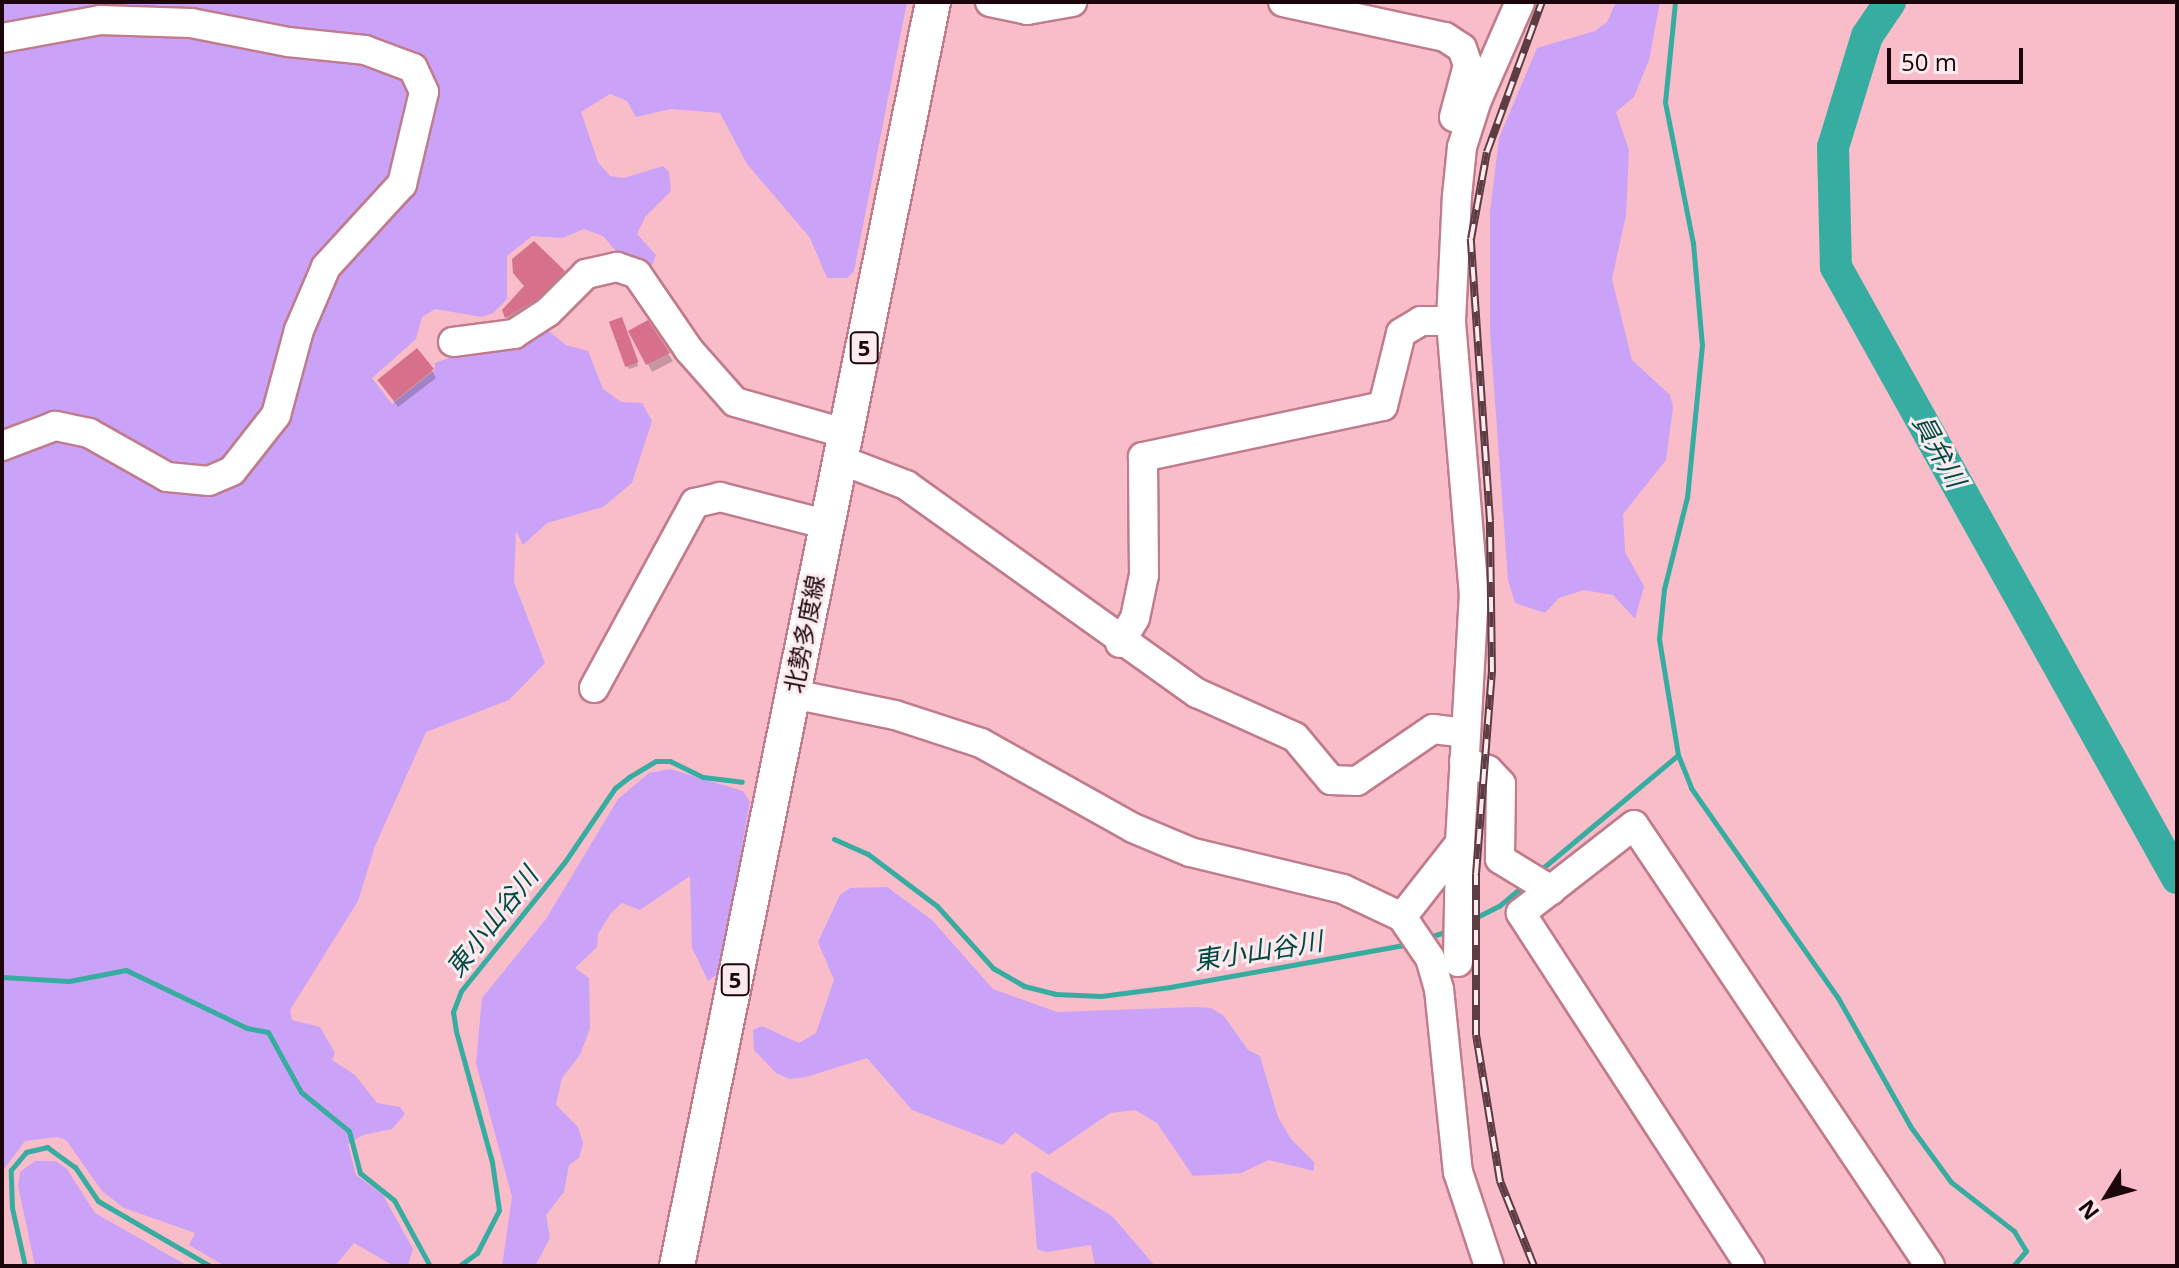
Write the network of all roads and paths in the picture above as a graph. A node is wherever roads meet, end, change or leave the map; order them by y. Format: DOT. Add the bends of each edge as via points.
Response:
graph roads {
  1 [pos="933,2"];
  2 [pos="990,2"];
  3 [pos="1072,2"];
  4 [pos="1283,2"];
  5 [pos="1520,2"];
  6 [pos="2,38"];
  7 [pos="1462,147"];
  8 [pos="1451,321"];
  9 [pos="453,342"];
  10 [pos="2,446"];
  11 [pos="844,447"];
  12 [pos="825,524"];
  13 [pos="1120,643"];
  14 [pos="594,688"];
  15 [pos="793,694"];
  16 [pos="1464,747"];
  17 [pos="1460,843"];
  18 [pos="1541,882"];
  19 [pos="1407,924"];
  20 [pos="1451,945"];
  21 [pos="677,1266"];
  22 [pos="1489,1266"];
  23 [pos="1750,1266"];
  24 [pos="1930,1266"];
  1 -- 11 [label="main road, 北勢多度線 / 5"];
  2 -- 3 [label="street" via="1027,10"];
  4 -- 7 [label="street" via="1445,37 1462,48 1468,65 1450,130 1453,143"];
  5 -- 7 [label="street"];
  6 -- 10 [label="street" via="123,18 191,23 365,50 402,61 422,79 424,92 402,184 326,267 299,330 276,415 232,471 209,481 167,477 89,433 55,426"];
  7 -- 8 [label="street"];
  8 -- 13 [label="street" via="1421,321 1401,333 1383,406 1143,457 1144,575 1135,618"];
  8 -- 16 [label="street" via="1474,596"];
  9 -- 11 [label="street" via="514,334 548,312 586,274 617,267 637,274 689,350 735,402"];
  11 -- 12 [label="main road, 北勢多度線 / 5"];
  11 -- 13 [label="street" via="906,485"];
  12 -- 14 [label="street" via="720,497 695,503"];
  12 -- 15 [label="main road, 北勢多度線 / 5"];
  13 -- 16 [label="street" via="1197,693 1295,737 1331,780 1357,781 1433,729"];
  15 -- 19 [label="street" via="895,715 981,743 1147,834 1190,852 1343,889"];
  15 -- 21 [label="main road, 北勢多度線 / 5"];
  16 -- 17 [label="street"];
  16 -- 18 [label="street" via="1501,784 1500,859 1506,867"];
  17 -- 19 [label="street"];
  17 -- 20 [label="street"];
  18 -- 23 [label="street" via="1521,913"];
  18 -- 24 [label="street" via="1634,825"];
  19 -- 20 [label="street"];
  20 -- 22 [label="street" via="1439,989 1458,1172"];
}
